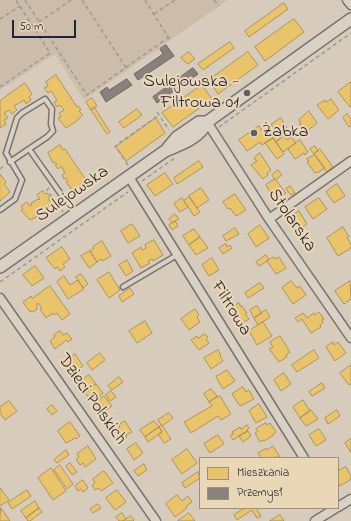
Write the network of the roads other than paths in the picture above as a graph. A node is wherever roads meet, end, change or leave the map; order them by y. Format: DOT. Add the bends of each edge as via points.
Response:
graph roads {
  1 [pos="347,0"];
  2 [pos="351,5"];
  3 [pos="351,19"];
  4 [pos="206,122"];
  5 [pos="29,149"];
  6 [pos="351,161"];
  7 [pos="10,162"];
  8 [pos="129,172"];
  9 [pos="0,210"];
  10 [pos="75,215"];
  11 [pos="269,219"];
  12 [pos="177,255"];
  13 [pos="0,267"];
  14 [pos="123,287"];
  15 [pos="0,298"];
  16 [pos="351,338"];
  17 [pos="303,457"];
  18 [pos="351,499"];
  19 [pos="339,506"];
  20 [pos="334,509"];
  21 [pos="156,521"];
  22 [pos="315,521"];
  1 -- 2 [label="street"];
  3 -- 4 [label="main road, Sulejowska"];
  4 -- 8 [label="main road, Sulejowska" via="199,122 177,137 165,151"];
  4 -- 11 [label="street, Stolarska"];
  5 -- 7 [label="lane"];
  5 -- 7 [label="lane" via="49,136 52,131 52,109 45,99 17,118 6,152"];
  5 -- 10 [label="lane"];
  6 -- 11 [label="street"];
  7 -- 9 [label="lane" via="22,182 14,199"];
  8 -- 10 [label="main road, Sulejowska"];
  8 -- 12 [label="street, Filtrowa"];
  10 -- 13 [label="main road, Sulejowska"];
  11 -- 16 [label="street, Stolarska"];
  12 -- 14 [label="lane"];
  12 -- 17 [label="street, Filtrowa"];
  15 -- 21 [label="street, Dzieci Polskich"];
  18 -- 19 [label="street"];
  20 -- 22 [label="street"];
}
